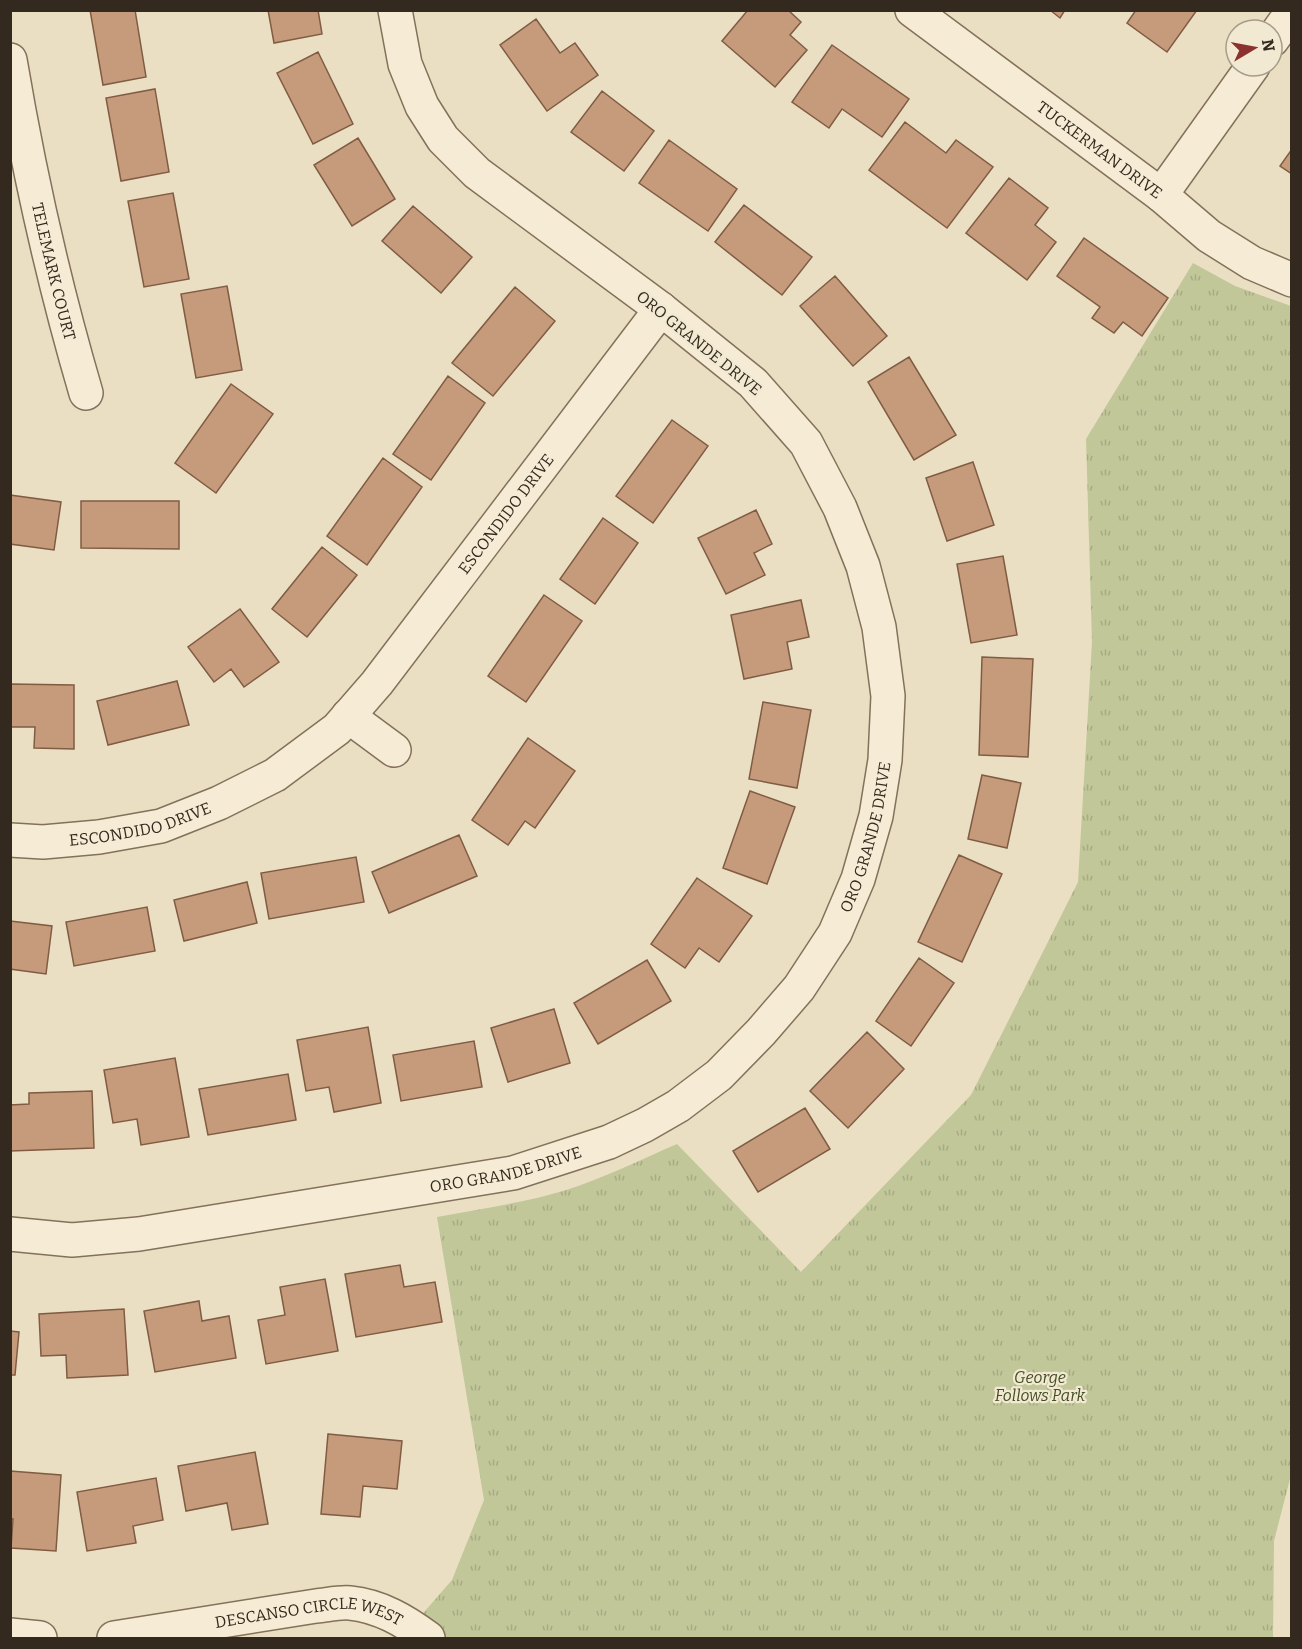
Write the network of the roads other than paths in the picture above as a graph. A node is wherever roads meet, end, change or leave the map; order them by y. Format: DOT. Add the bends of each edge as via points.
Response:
graph roads {
  1 [pos="395,10"];
  2 [pos="912,10"];
  3 [pos="10,60"];
  4 [pos="1244,78"];
  5 [pos="18,151"];
  6 [pos="1161,195"];
  7 [pos="1292,280"];
  8 [pos="661,309"];
  9 [pos="86,393"];
  10 [pos="348,716"];
  11 [pos="394,750"];
  12 [pos="10,840"];
  13 [pos="10,1234"];
  14 [pos="10,1635"];
  15 [pos="40,1638"];
  16 [pos="114,1638"];
  17 [pos="428,1638"];
  1 -- 8 [label="street, ORO GRANDE DRIVE" via="405,64 422,106 443,139 477,173"];
  2 -- 6 [label="street, TUCKERMAN DRIVE"];
  3 -- 5 [label="street, TELEMARK COURT"];
  4 -- 6 [label="street"];
  5 -- 9 [label="street, TELEMARK COURT"];
  6 -- 7 [label="street, TUCKERMAN DRIVE" via="1209,236 1252,263"];
  8 -- 10 [label="street, ESCONDIDO DRIVE"];
  8 -- 13 [label="street, ORO GRANDE DRIVE" via="753,383 806,443 840,508 863,566 879,627 888,696 885,760 876,816 858,879 835,933 799,988 719,1075 678,1106 609,1142 513,1173 139,1234 72,1240"];
  10 -- 11 [label="street"];
  10 -- 12 [label="street, ESCONDIDO DRIVE" via="338,729 275,775 161,826 99,837 43,842"];
  14 -- 15 [label="street"];
  16 -- 17 [label="street, DESCANSO CIRCLE WEST" via="349,1603 383,1610"];
}
